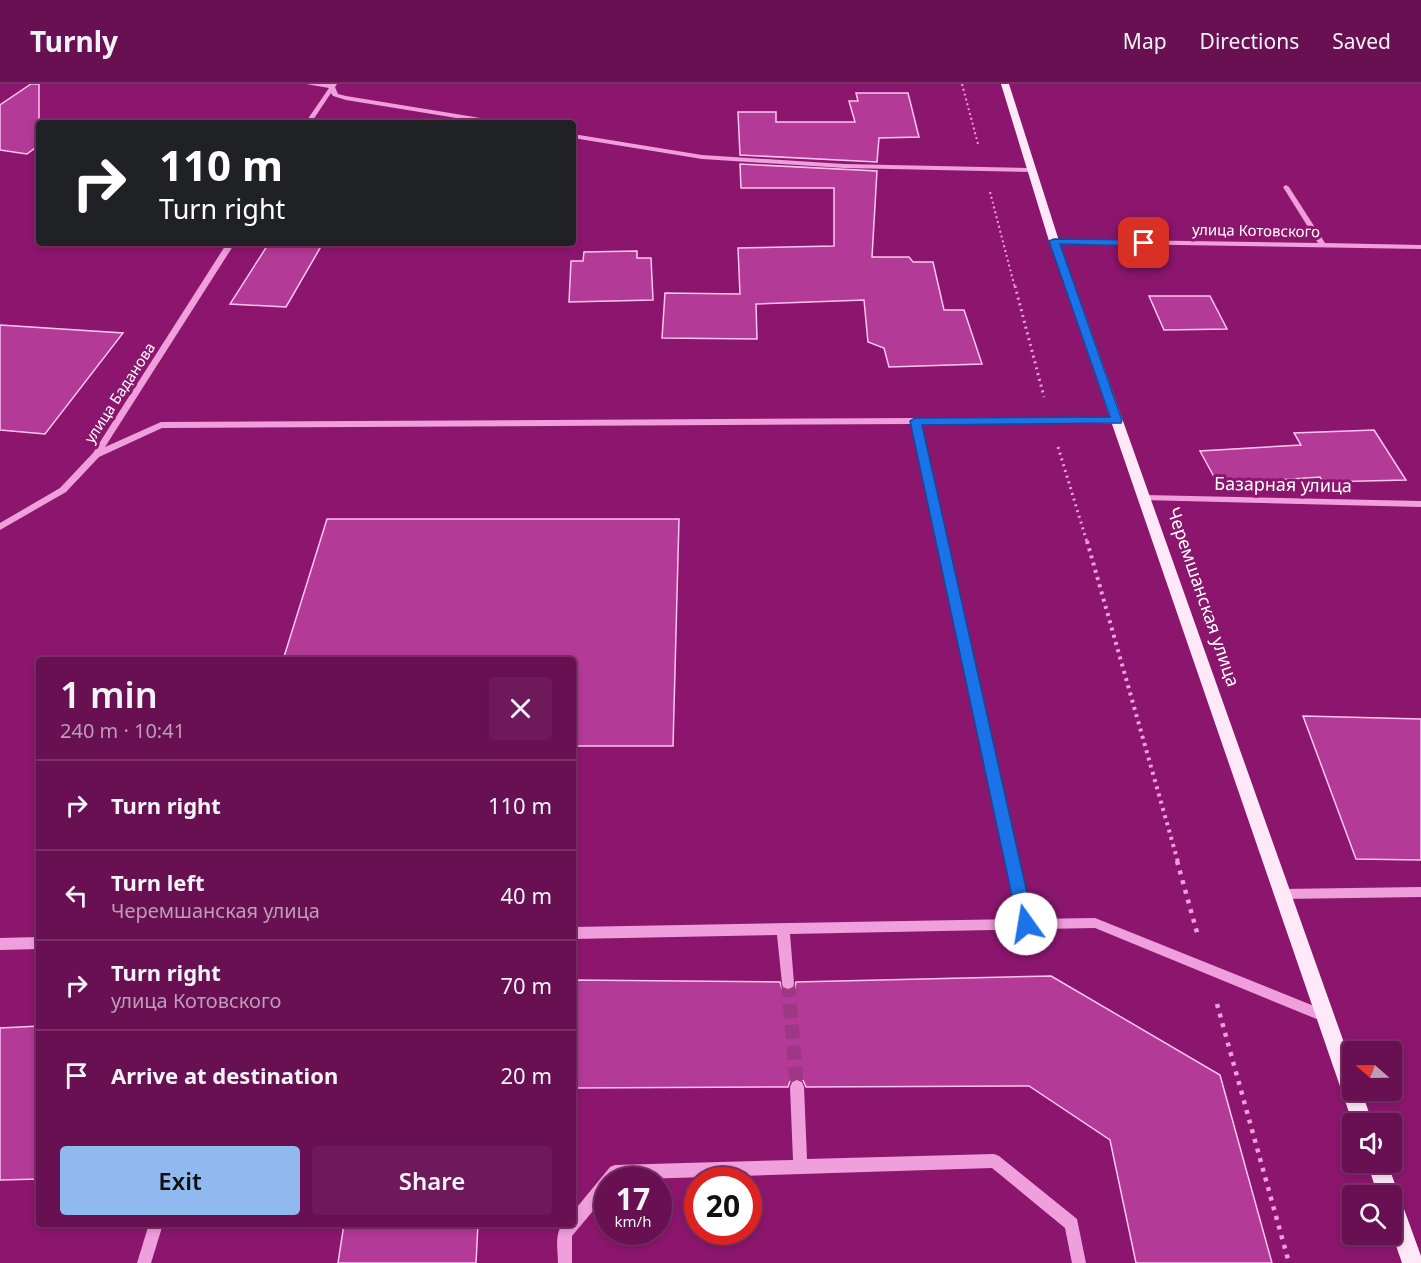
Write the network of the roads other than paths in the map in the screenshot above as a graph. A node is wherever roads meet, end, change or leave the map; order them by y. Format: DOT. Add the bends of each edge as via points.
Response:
graph roads {
  1 [pos="309,84"];
  2 [pos="1005,84"];
  3 [pos="333,85"];
  4 [pos="310,120"];
  5 [pos="481,120"];
  6 [pos="576,137"];
  7 [pos="1031,170"];
  8 [pos="1286,187"];
  9 [pos="1054,241"];
  10 [pos="229,246"];
  11 [pos="1323,246"];
  12 [pos="1421,247"];
  13 [pos="1117,420"];
  14 [pos="915,421"];
  15 [pos="96,455"];
  16 [pos="1145,498"];
  17 [pos="1421,504"];
  18 [pos="0,527"];
  19 [pos="1421,892"];
  20 [pos="1283,894"];
  21 [pos="1026,924"];
  22 [pos="783,929"];
  23 [pos="576,933"];
  24 [pos="36,943"];
  25 [pos="0,944"];
  26 [pos="788,982"];
  27 [pos="1324,1016"];
  28 [pos="796,1087"];
  29 [pos="1359,1113"];
  30 [pos="800,1167"];
  31 [pos="672,1170"];
  32 [pos="594,1198"];
  33 [pos="576,1220"];
  34 [pos="155,1227"];
  35 [pos="570,1227"];
  36 [pos="1402,1233"];
  37 [pos="144,1263"];
  38 [pos="565,1263"];
  39 [pos="1079,1263"];
  40 [pos="1413,1263"];
  1 -- 3 [label="street"];
  2 -- 7 [label="main road, Черемшанская улица"];
  3 -- 4 [label="street"];
  3 -- 5 [label="street" via="334,95 346,98"];
  6 -- 7 [label="street" via="702,158"];
  7 -- 9 [label="main road, Черемшанская улица"];
  8 -- 11 [label="street"];
  9 -- 11 [label="street, улица Котовского"];
  9 -- 13 [label="main road, Черемшанская улица"];
  10 -- 15 [label="street, улица Баданова"];
  11 -- 12 [label="street, улица Котовского"];
  13 -- 14 [label="street"];
  13 -- 16 [label="main road, Черемшанская улица"];
  14 -- 15 [label="street" via="161,425"];
  14 -- 21 [label="street"];
  15 -- 18 [label="street, улица Баданова" via="63,490"];
  16 -- 17 [label="street, Базарная улица"];
  16 -- 20 [label="main road, Черемшанская улица"];
  19 -- 20 [label="street"];
  20 -- 27 [label="main road, Черемшанская улица"];
  21 -- 22 [label="street"];
  21 -- 27 [label="street" via="1095,923"];
  22 -- 23 [label="street"];
  22 -- 26 [label="street"];
  24 -- 25 [label="street"];
  27 -- 29 [label="main road, Черемшанская улица"];
  28 -- 30 [label="street"];
  30 -- 31 [label="street"];
  30 -- 39 [label="street" via="994,1161 1072,1224"];
  32 -- 33 [label="street"];
  34 -- 37 [label="street"];
  35 -- 38 [label="street" via="565,1233"];
  36 -- 40 [label="main road"];
}
